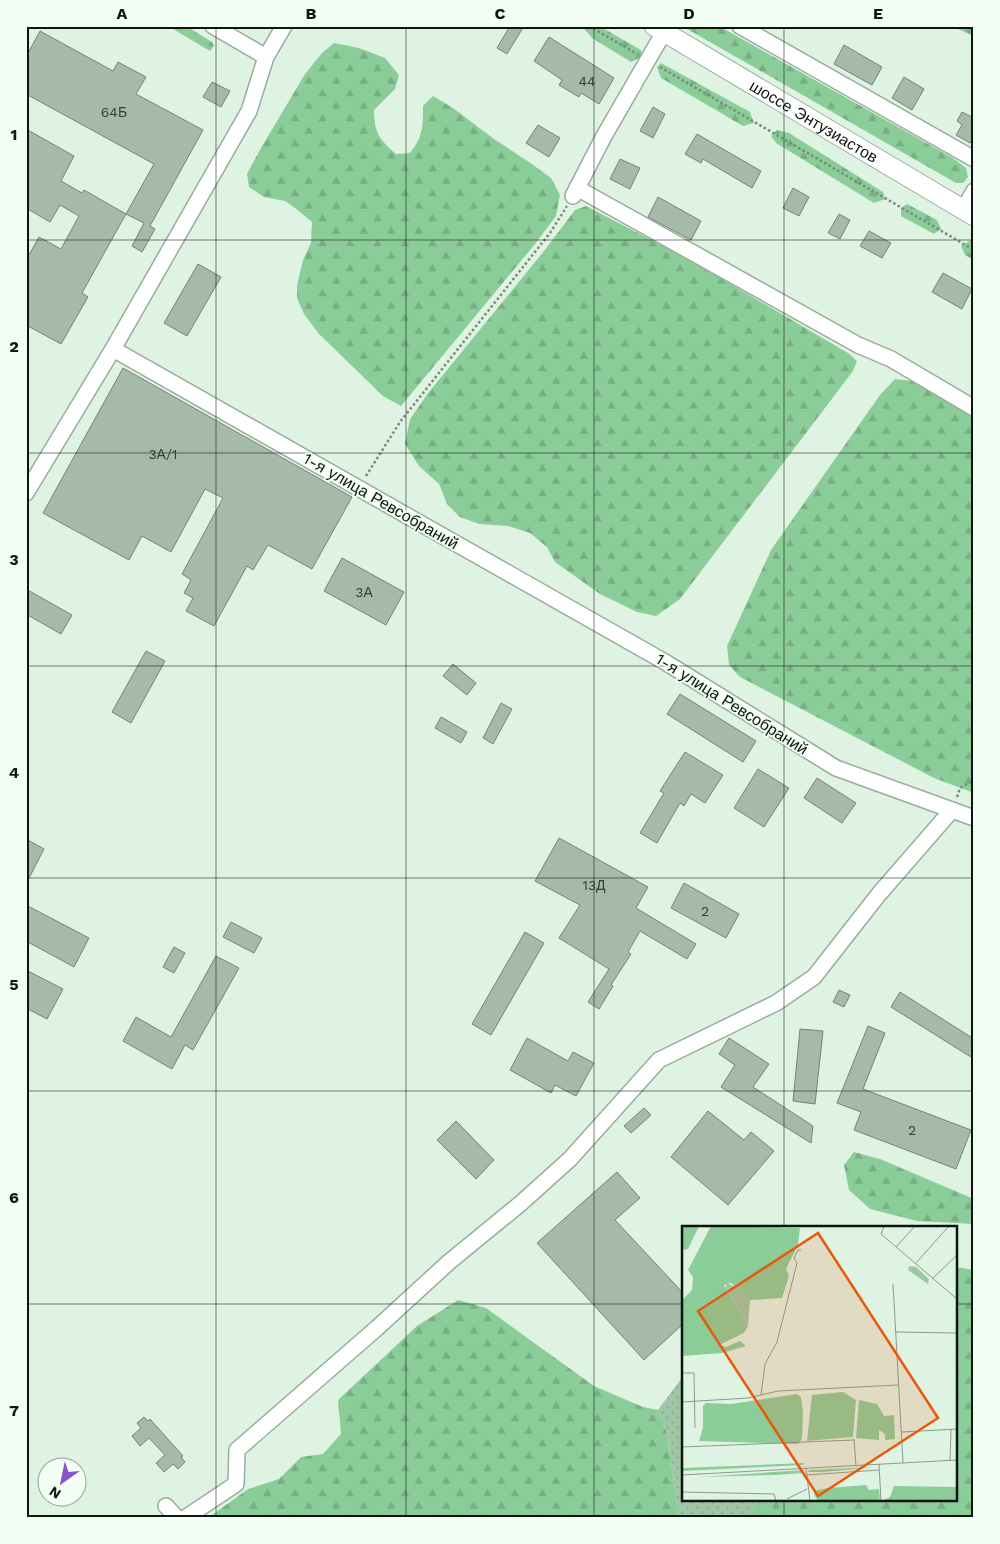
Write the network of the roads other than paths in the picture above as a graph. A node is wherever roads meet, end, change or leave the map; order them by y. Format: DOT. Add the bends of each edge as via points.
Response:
graph roads {
  1 [pos="213,26"];
  2 [pos="284,26"];
  3 [pos="740,26"];
  4 [pos="659,29"];
  5 [pos="266,57"];
  6 [pos="974,159"];
  7 [pos="974,191"];
  8 [pos="968,213"];
  9 [pos="113,349"];
  10 [pos="974,408"];
  11 [pos="26,493"];
  12 [pos="952,810"];
  13 [pos="974,818"];
  14 [pos="166,1506"];
  15 [pos="177,1518"];
  16 [pos="185,1518"];
  1 -- 5 [label="street"];
  2 -- 5 [label="street"];
  3 -- 6 [label="street"];
  4 -- 8 [label="main road, шоссе Энтузиастов"];
  4 -- 10 [label="street" via="648,60 575,192 858,345 891,359"];
  5 -- 9 [label="street" via="249,111"];
  7 -- 8 [label="street"];
  9 -- 11 [label="street"];
  9 -- 12 [label="street, 1-я улица Ревсобраний" via="665,662 836,768"];
  12 -- 13 [label="street, 1-я улица Ревсобраний"];
  12 -- 16 [label="street" via="879,894 814,977 776,1003 659,1060 570,1159 237,1450 236,1484"];
  14 -- 15 [label="street"];
}
